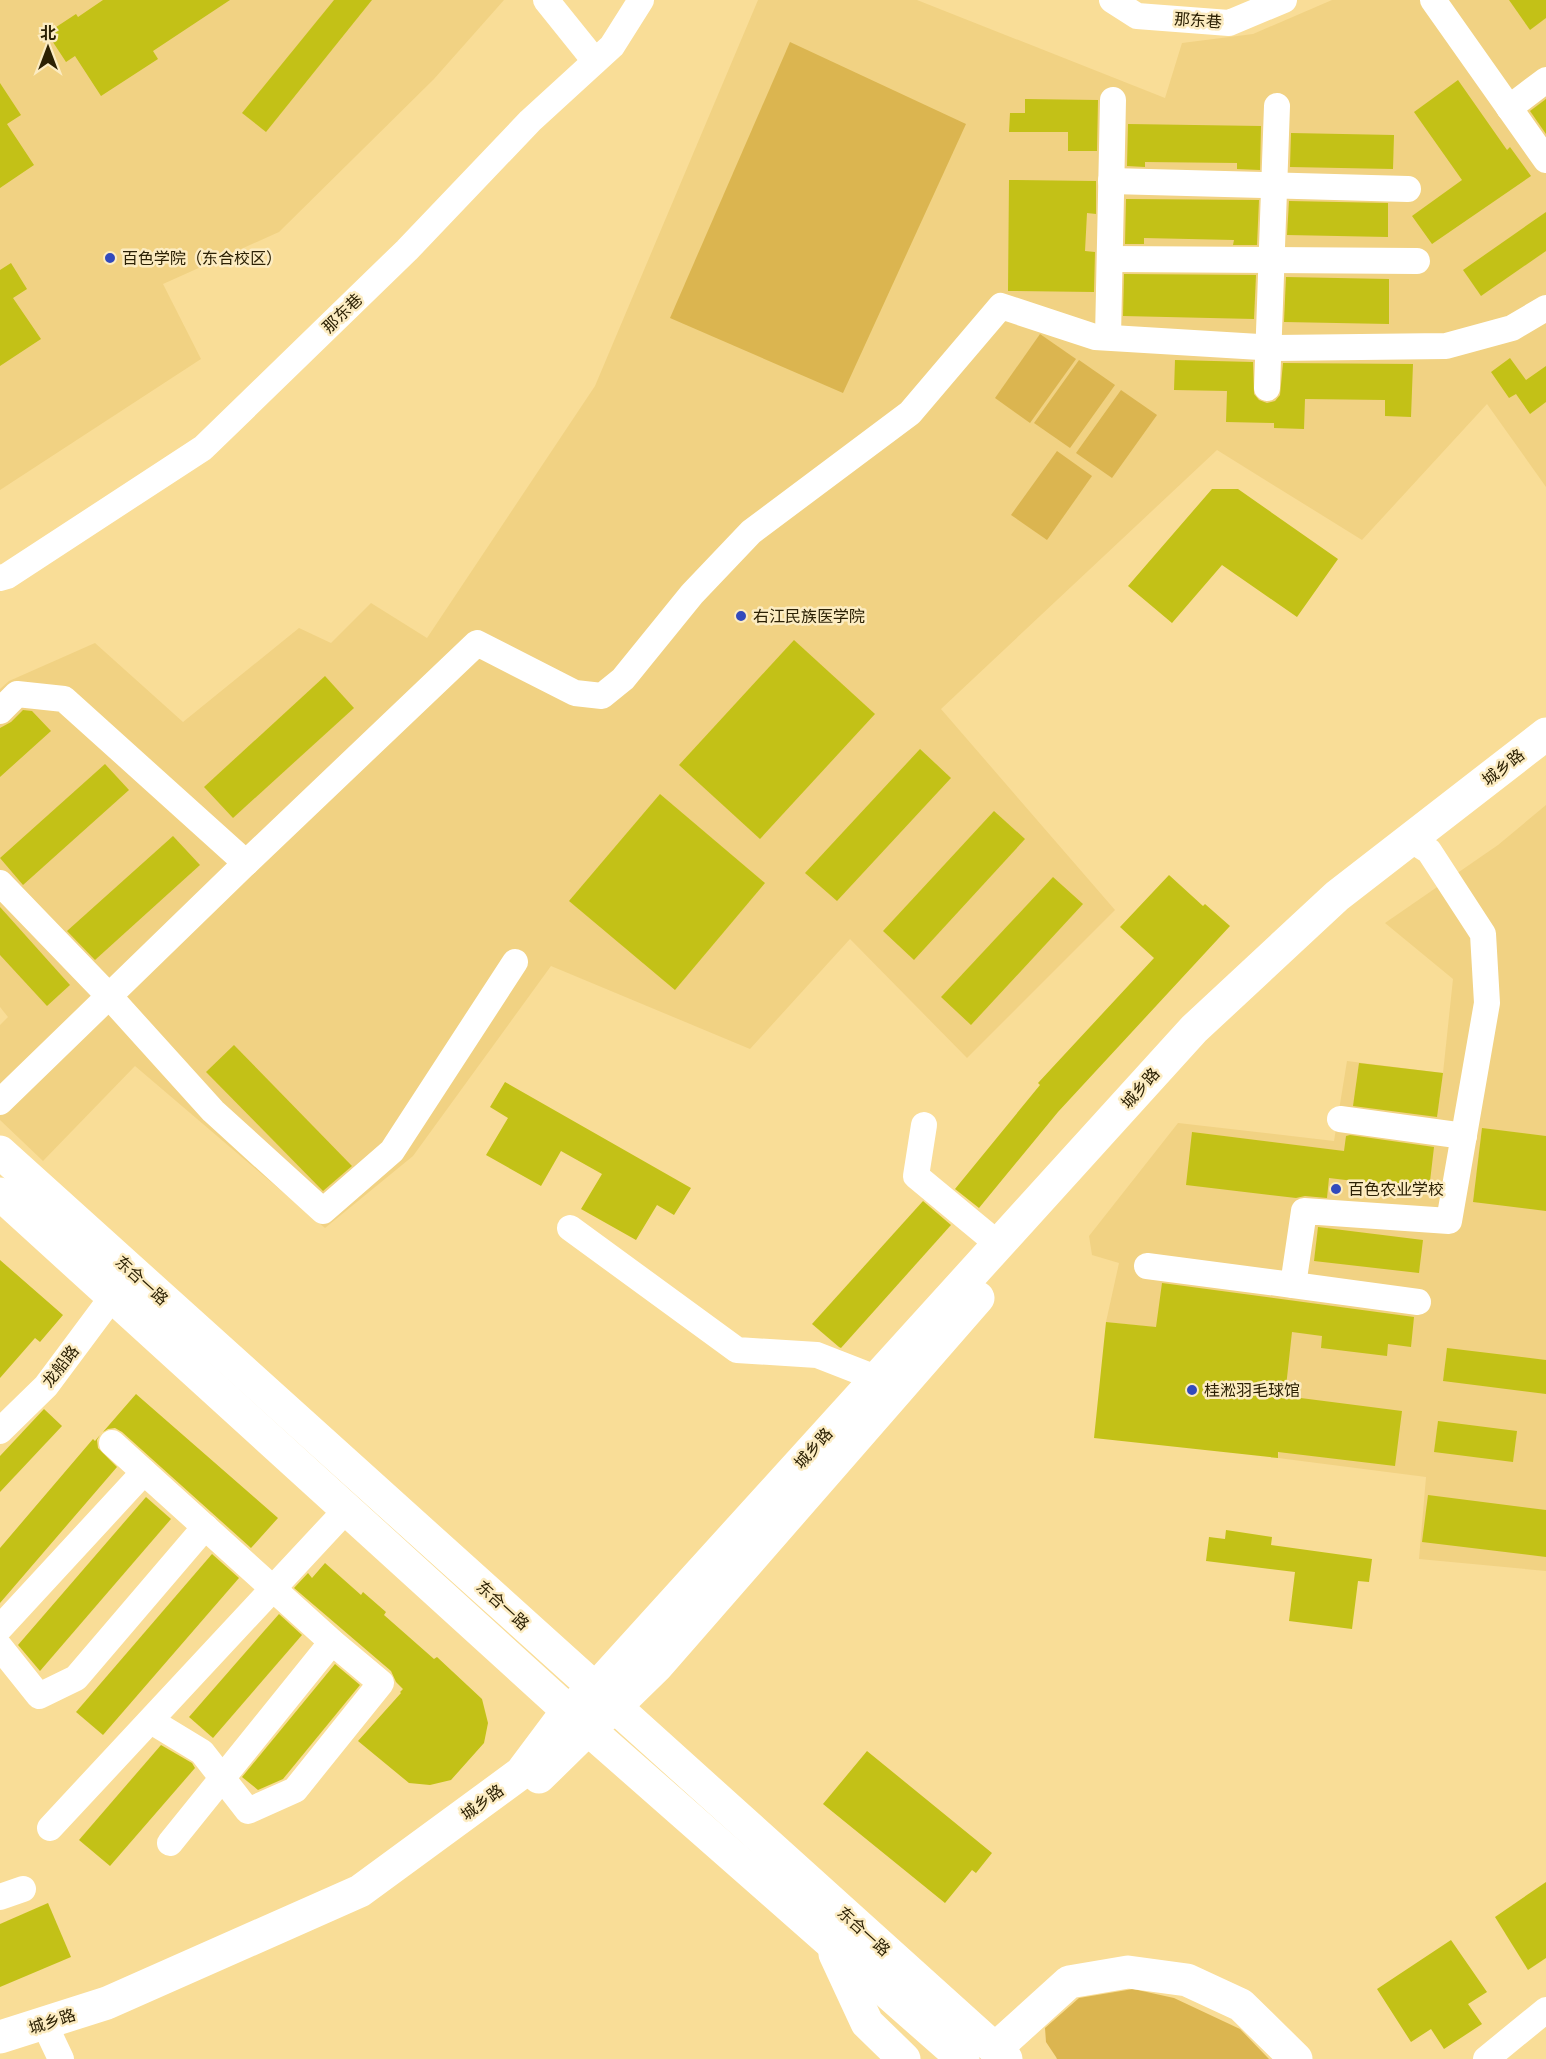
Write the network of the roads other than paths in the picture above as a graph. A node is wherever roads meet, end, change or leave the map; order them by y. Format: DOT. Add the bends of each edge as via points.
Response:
graph roads {
  1 [pos="546,0"];
  2 [pos="641,0"];
  3 [pos="1113,0"];
  4 [pos="1284,0"];
  5 [pos="1433,0"];
  6 [pos="595,61"];
  7 [pos="1546,80"];
  8 [pos="1113,100"];
  9 [pos="1277,106"];
  10 [pos="1509,108"];
  11 [pos="1546,160"];
  12 [pos="1111,181"];
  13 [pos="1274,185"];
  14 [pos="1408,189"];
  15 [pos="1110,259"];
  16 [pos="1272,260"];
  17 [pos="1417,261"];
  18 [pos="1546,308"];
  19 [pos="1108,338"];
  20 [pos="1269,347"];
  21 [pos="1267,388"];
  22 [pos="0,578"];
  23 [pos="0,711"];
  24 [pos="1546,734"];
  25 [pos="1546,762"];
  26 [pos="1420,845"];
  27 [pos="246,863"];
  28 [pos="0,883"];
  29 [pos="515,963"];
  30 [pos="109,996"];
  31 [pos="0,1102"];
  32 [pos="1340,1119"];
  33 [pos="924,1125"];
  34 [pos="1464,1136"];
  35 [pos="0,1152"];
  36 [pos="0,1194"];
  37 [pos="570,1227"];
  38 [pos="998,1244"];
  39 [pos="1147,1266"];
  40 [pos="1293,1285"];
  41 [pos="113,1296"];
  42 [pos="1418,1302"];
  43 [pos="876,1378"];
  44 [pos="0,1431"];
  45 [pos="112,1443"];
  46 [pos="144,1472"];
  47 [pos="347,1509"];
  48 [pos="205,1527"];
  49 [pos="273,1589"];
  50 [pos="0,1628"];
  51 [pos="332,1642"];
  52 [pos="0,1647"];
  53 [pos="605,1698"];
  54 [pos="578,1719"];
  55 [pos="151,1721"];
  56 [pos="222,1779"];
  57 [pos="50,1828"];
  58 [pos="170,1843"];
  59 [pos="829,1941"];
  60 [pos="1546,2010"];
  61 [pos="0,2037"];
  62 [pos="52,2040"];
  63 [pos="0,2053"];
  64 [pos="1000,2054"];
  65 [pos="904,2059"];
  66 [pos="963,2059"];
  67 [pos="1296,2059"];
  68 [pos="1486,2059"];
  1 -- 6 [label="street"];
  2 -- 6 [label="street, 那东巷" via="612,46"];
  3 -- 4 [label="street, 那东巷" via="1137,16 1229,23"];
  5 -- 10 [label="street"];
  6 -- 22 [label="street, 那东巷" via="203,448"];
  7 -- 10 [label="street"];
  8 -- 12 [label="street"];
  9 -- 13 [label="street"];
  10 -- 11 [label="street"];
  12 -- 13 [label="street"];
  12 -- 15 [label="street"];
  13 -- 14 [label="street"];
  13 -- 16 [label="street"];
  15 -- 16 [label="street"];
  15 -- 19 [label="street"];
  16 -- 17 [label="street"];
  16 -- 20 [label="street"];
  18 -- 20 [label="street" via="1512,328 1446,346"];
  19 -- 20 [label="street"];
  19 -- 27 [label="street" via="1001,306 910,413 751,532 692,594 623,679 602,696 574,693 477,643"];
  20 -- 21 [label="street"];
  23 -- 27 [label="street" via="17,694 64,699"];
  24 -- 26 [label="main road, 城乡路"];
  25 -- 26 [label="main road, 城乡路"];
  26 -- 34 [label="street" via="1483,934 1487,1003"];
  26 -- 38 [label="main road, 城乡路" via="1337,896 1194,1029"];
  26 -- 53 [label="main road, 城乡路" via="1205,1039 657,1666"];
  27 -- 30 [label="street"];
  28 -- 30 [label="street"];
  29 -- 30 [label="street" via="392,1151 323,1210 213,1111"];
  30 -- 31 [label="street"];
  32 -- 34 [label="street"];
  33 -- 38 [label="street" via="916,1176"];
  34 -- 40 [label="street" via="1449,1221 1304,1210"];
  35 -- 53 [label="main road, 东合一路"];
  36 -- 41 [label="main road, 东合一路"];
  37 -- 43 [label="street" via="737,1350 817,1355"];
  38 -- 43 [label="main road, 城乡路"];
  39 -- 40 [label="street"];
  40 -- 42 [label="street"];
  41 -- 44 [label="street, 龙船路" via="45,1386"];
  41 -- 47 [label="main road, 东合一路"];
  43 -- 53 [label="main road, 城乡路"];
  45 -- 46 [label="street"];
  46 -- 48 [label="street"];
  46 -- 50 [label="street"];
  47 -- 49 [label="street"];
  47 -- 54 [label="main road, 东合一路"];
  48 -- 49 [label="street"];
  48 -- 52 [label="street" via="76,1678 39,1696"];
  49 -- 51 [label="street"];
  49 -- 55 [label="street"];
  51 -- 56 [label="street"];
  51 -- 56 [label="street" via="381,1683 295,1790 248,1811"];
  53 -- 54 [label="main road, 城乡路"];
  53 -- 64 [label="main road, 东合一路"];
  54 -- 59 [label="main road, 东合一路"];
  54 -- 62 [label="main road, 城乡路" via="521,1773 360,1892 107,2003"];
  55 -- 56 [label="street" via="201,1752"];
  55 -- 57 [label="street"];
  56 -- 58 [label="street"];
  59 -- 65 [label="main road" via="867,2023"];
  59 -- 66 [label="main road, 东合一路"];
  60 -- 68 [label="street"];
  61 -- 62 [label="main road, 城乡路"];
  62 -- 63 [label="main road, 城乡路"];
  64 -- 67 [label="main road" via="1069,1982 1128,1972 1187,1980 1241,2005"];
}
